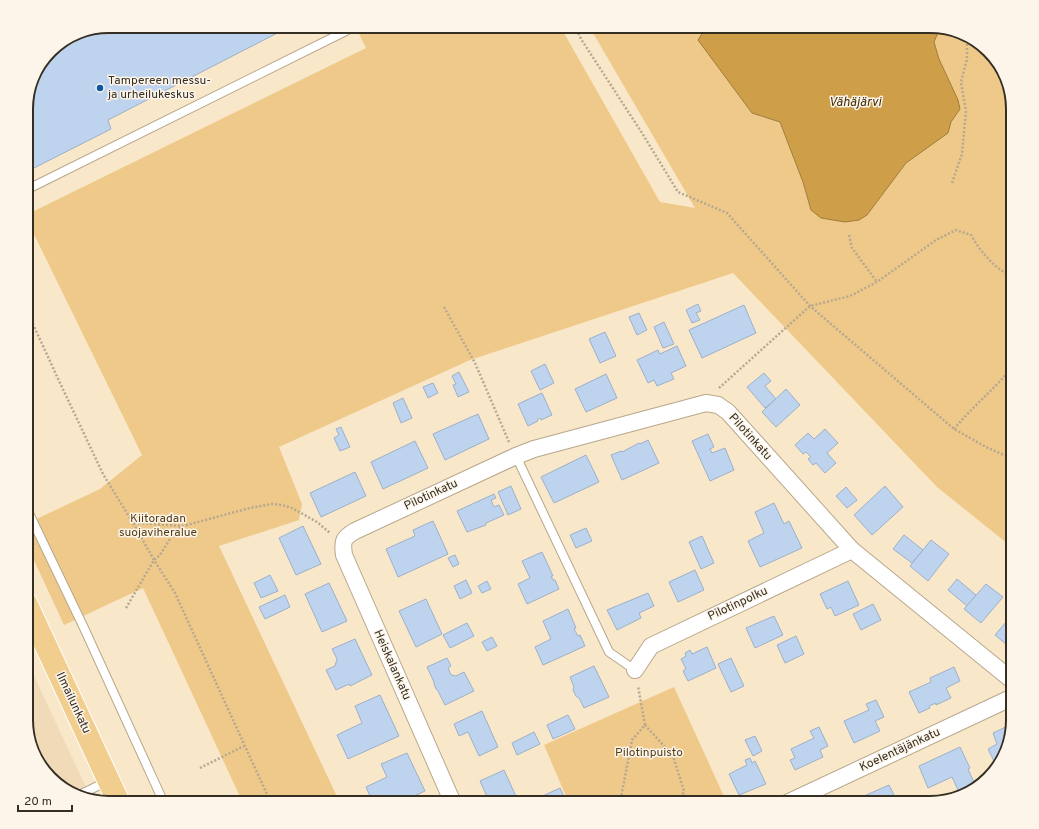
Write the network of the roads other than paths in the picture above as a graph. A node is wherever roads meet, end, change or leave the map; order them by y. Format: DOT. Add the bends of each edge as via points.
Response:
graph roads {
  1 [pos="342,33"];
  2 [pos="33,187"];
  3 [pos="513,451"];
  4 [pos="33,522"];
  5 [pos="342,544"];
  6 [pos="852,550"];
  7 [pos="33,618"];
  8 [pos="636,670"];
  9 [pos="1006,675"];
  10 [pos="1006,700"];
  11 [pos="109,781"];
  12 [pos="85,792"];
  13 [pos="116,796"];
  14 [pos="161,796"];
  15 [pos="450,796"];
  16 [pos="802,796"];
  1 -- 2 [label="lane"];
  3 -- 5 [label="street, Pilotinkatu" via="355,531 346,536"];
  3 -- 6 [label="street, Pilotinkatu" via="534,449 706,403 718,405 728,412"];
  3 -- 8 [label="lane" via="609,652"];
  4 -- 14 [label="lane"];
  5 -- 15 [label="street, Heiskalankatu" via="344,555"];
  6 -- 8 [label="street, Pilotinpolku" via="651,646"];
  6 -- 9 [label="street, Pilotinkatu"];
  7 -- 11 [label="main road, Ilmailunkatu"];
  10 -- 16 [label="street, Koelentäjänkatu"];
  11 -- 12 [label="lane"];
  11 -- 13 [label="main road, Ilmailunkatu"];
}
